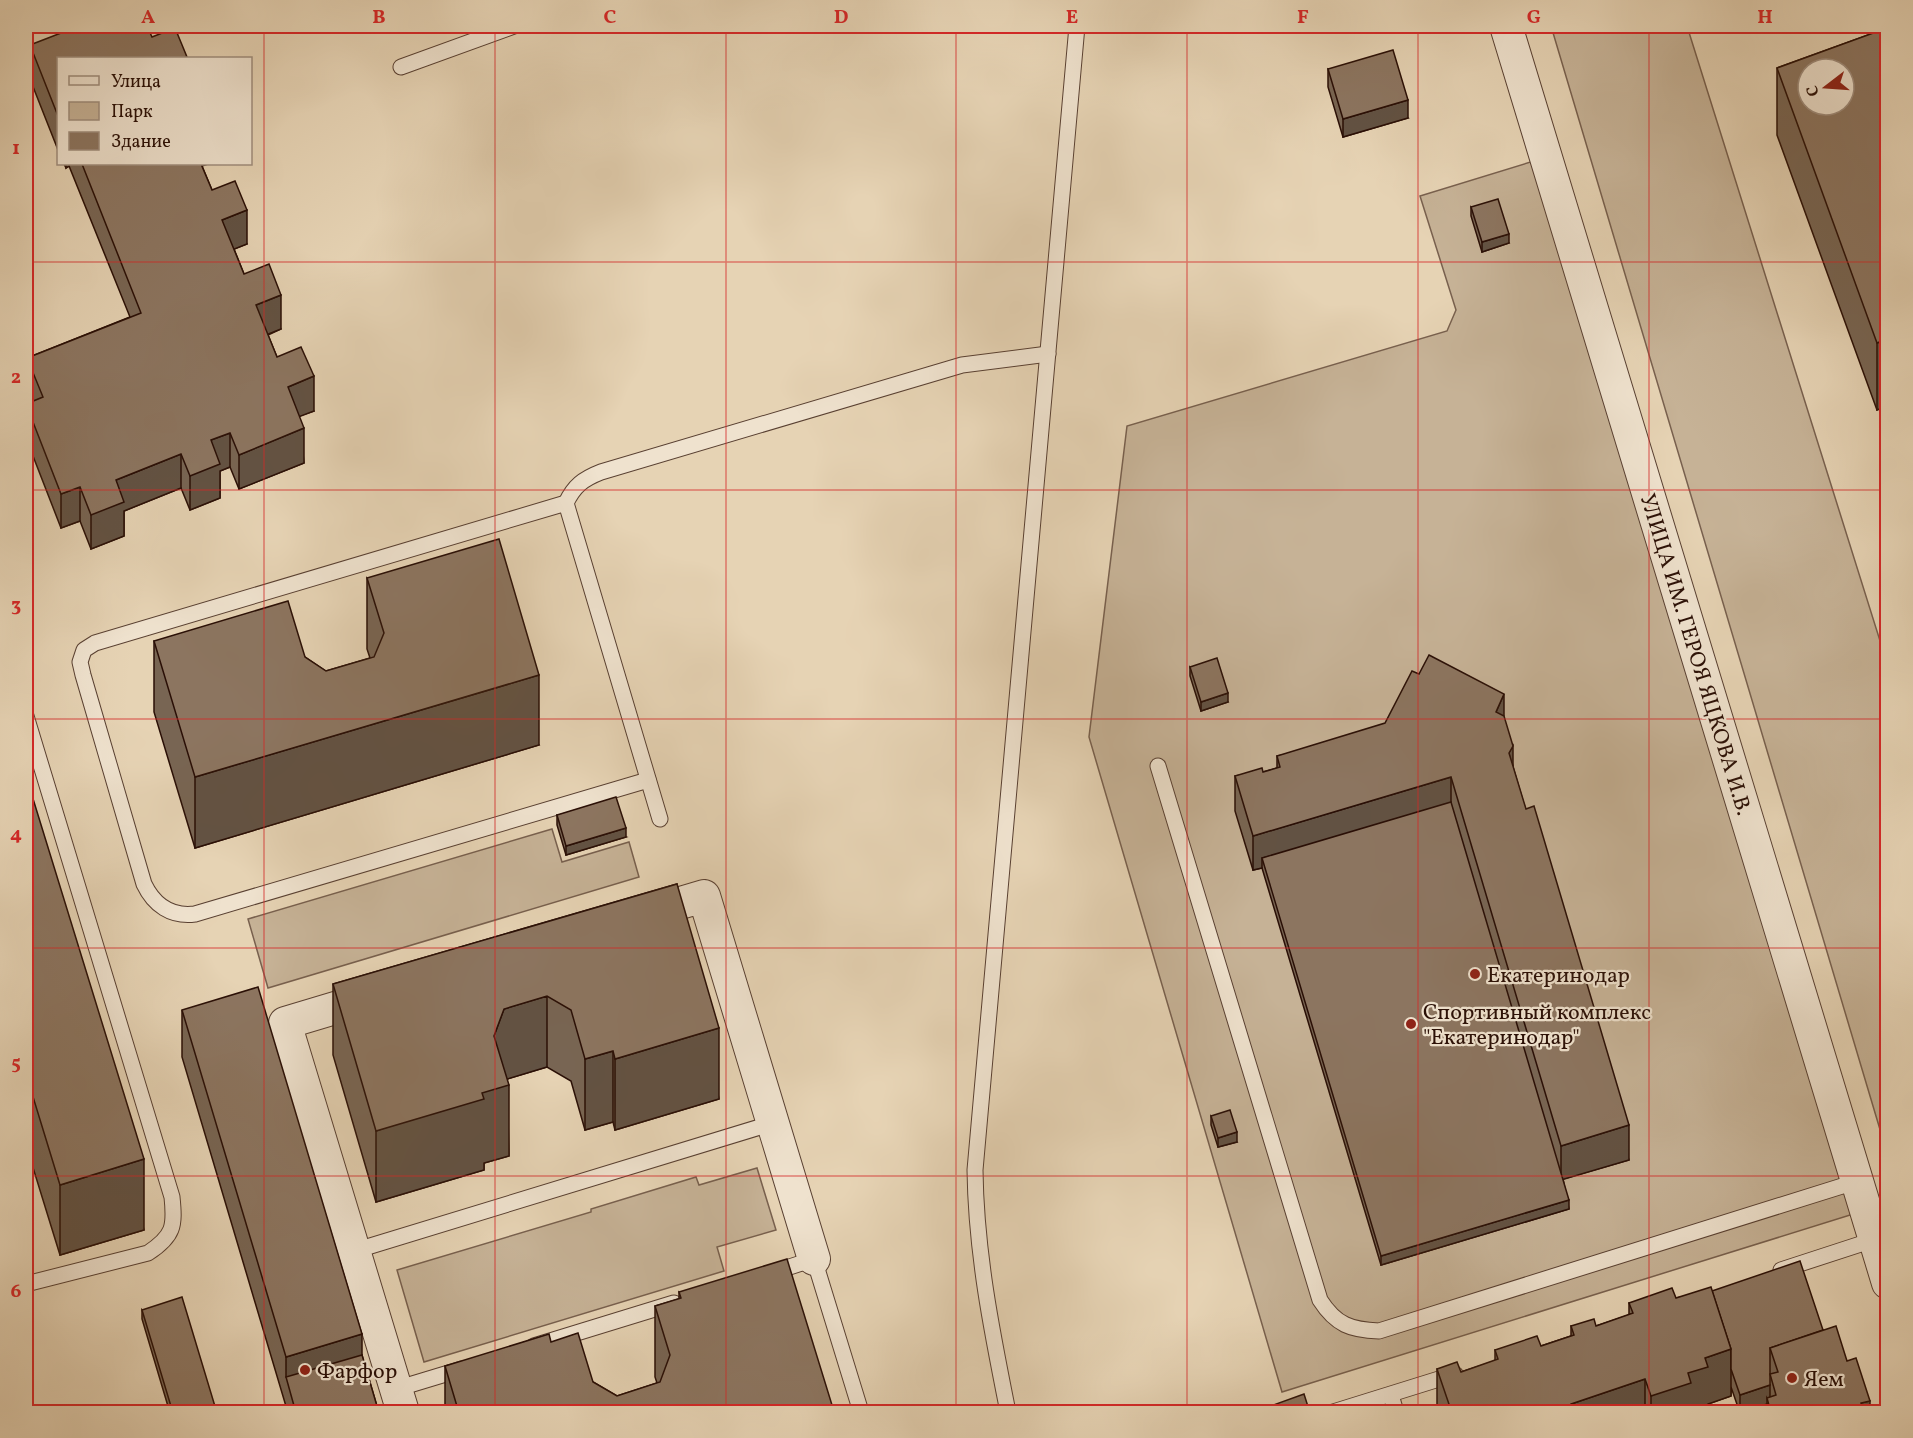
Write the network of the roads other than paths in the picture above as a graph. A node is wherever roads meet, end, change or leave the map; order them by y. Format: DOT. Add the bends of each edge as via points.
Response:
graph roads {
  1 [pos="514,26"];
  2 [pos="1077,26"];
  3 [pos="1506,26"];
  4 [pos="401,67"];
  5 [pos="1048,354"];
  6 [pos="566,503"];
  7 [pos="26,716"];
  8 [pos="1158,766"];
  9 [pos="648,780"];
  10 [pos="660,819"];
  11 [pos="614,924"];
  12 [pos="399,988"];
  13 [pos="773,1123"];
  14 [pos="1856,1182"];
  15 [pos="1873,1240"];
  16 [pos="354,1251"];
  17 [pos="814,1259"];
  18 [pos="1765,1275"];
  19 [pos="758,1277"];
  20 [pos="1887,1283"];
  21 [pos="26,1284"];
  22 [pos="690,1298"];
  23 [pos="520,1350"];
  24 [pos="475,1364"];
  25 [pos="1470,1369"];
  26 [pos="1391,1395"];
  27 [pos="400,1401"];
  28 [pos="861,1413"];
  29 [pos="1008,1413"];
  30 [pos="1333,1413"];
  31 [pos="1396,1413"];
  1 -- 4 [label="lane"];
  2 -- 5 [label="lane"];
  3 -- 14 [label="street, УЛИЦА ИМ. ГЕРОЯ ЯЦКОВА И.В."];
  5 -- 6 [label="lane" via="962,365 601,472 572,489"];
  5 -- 29 [label="lane" via="975,1170 981,1274"];
  6 -- 9 [label="lane"];
  6 -- 9 [label="lane" via="95,644 84,650 80,662 82,675 151,898 163,908 184,915"];
  7 -- 21 [label="lane" via="172,1197 174,1218 166,1241 148,1252"];
  8 -- 14 [label="lane" via="1320,1300 1331,1317 1359,1330 1379,1331"];
  9 -- 10 [label="lane"];
  11 -- 13 [label="street" via="704,896"];
  12 -- 16 [label="street" via="279,1024"];
  13 -- 16 [label="lane"];
  13 -- 17 [label="street"];
  14 -- 15 [label="street, УЛИЦА ИМ. ГЕРОЯ ЯЦКОВА И.В."];
  15 -- 18 [label="lane"];
  15 -- 20 [label="street, УЛИЦА ИМ. ГЕРОЯ ЯЦКОВА И.В."];
  16 -- 27 [label="street"];
  17 -- 19 [label="lane"];
  17 -- 28 [label="lane"];
  22 -- 23 [label="lane"];
  24 -- 27 [label="lane"];
  25 -- 26 [label="lane"];
  26 -- 30 [label="lane"];
  26 -- 31 [label="lane"];
}
